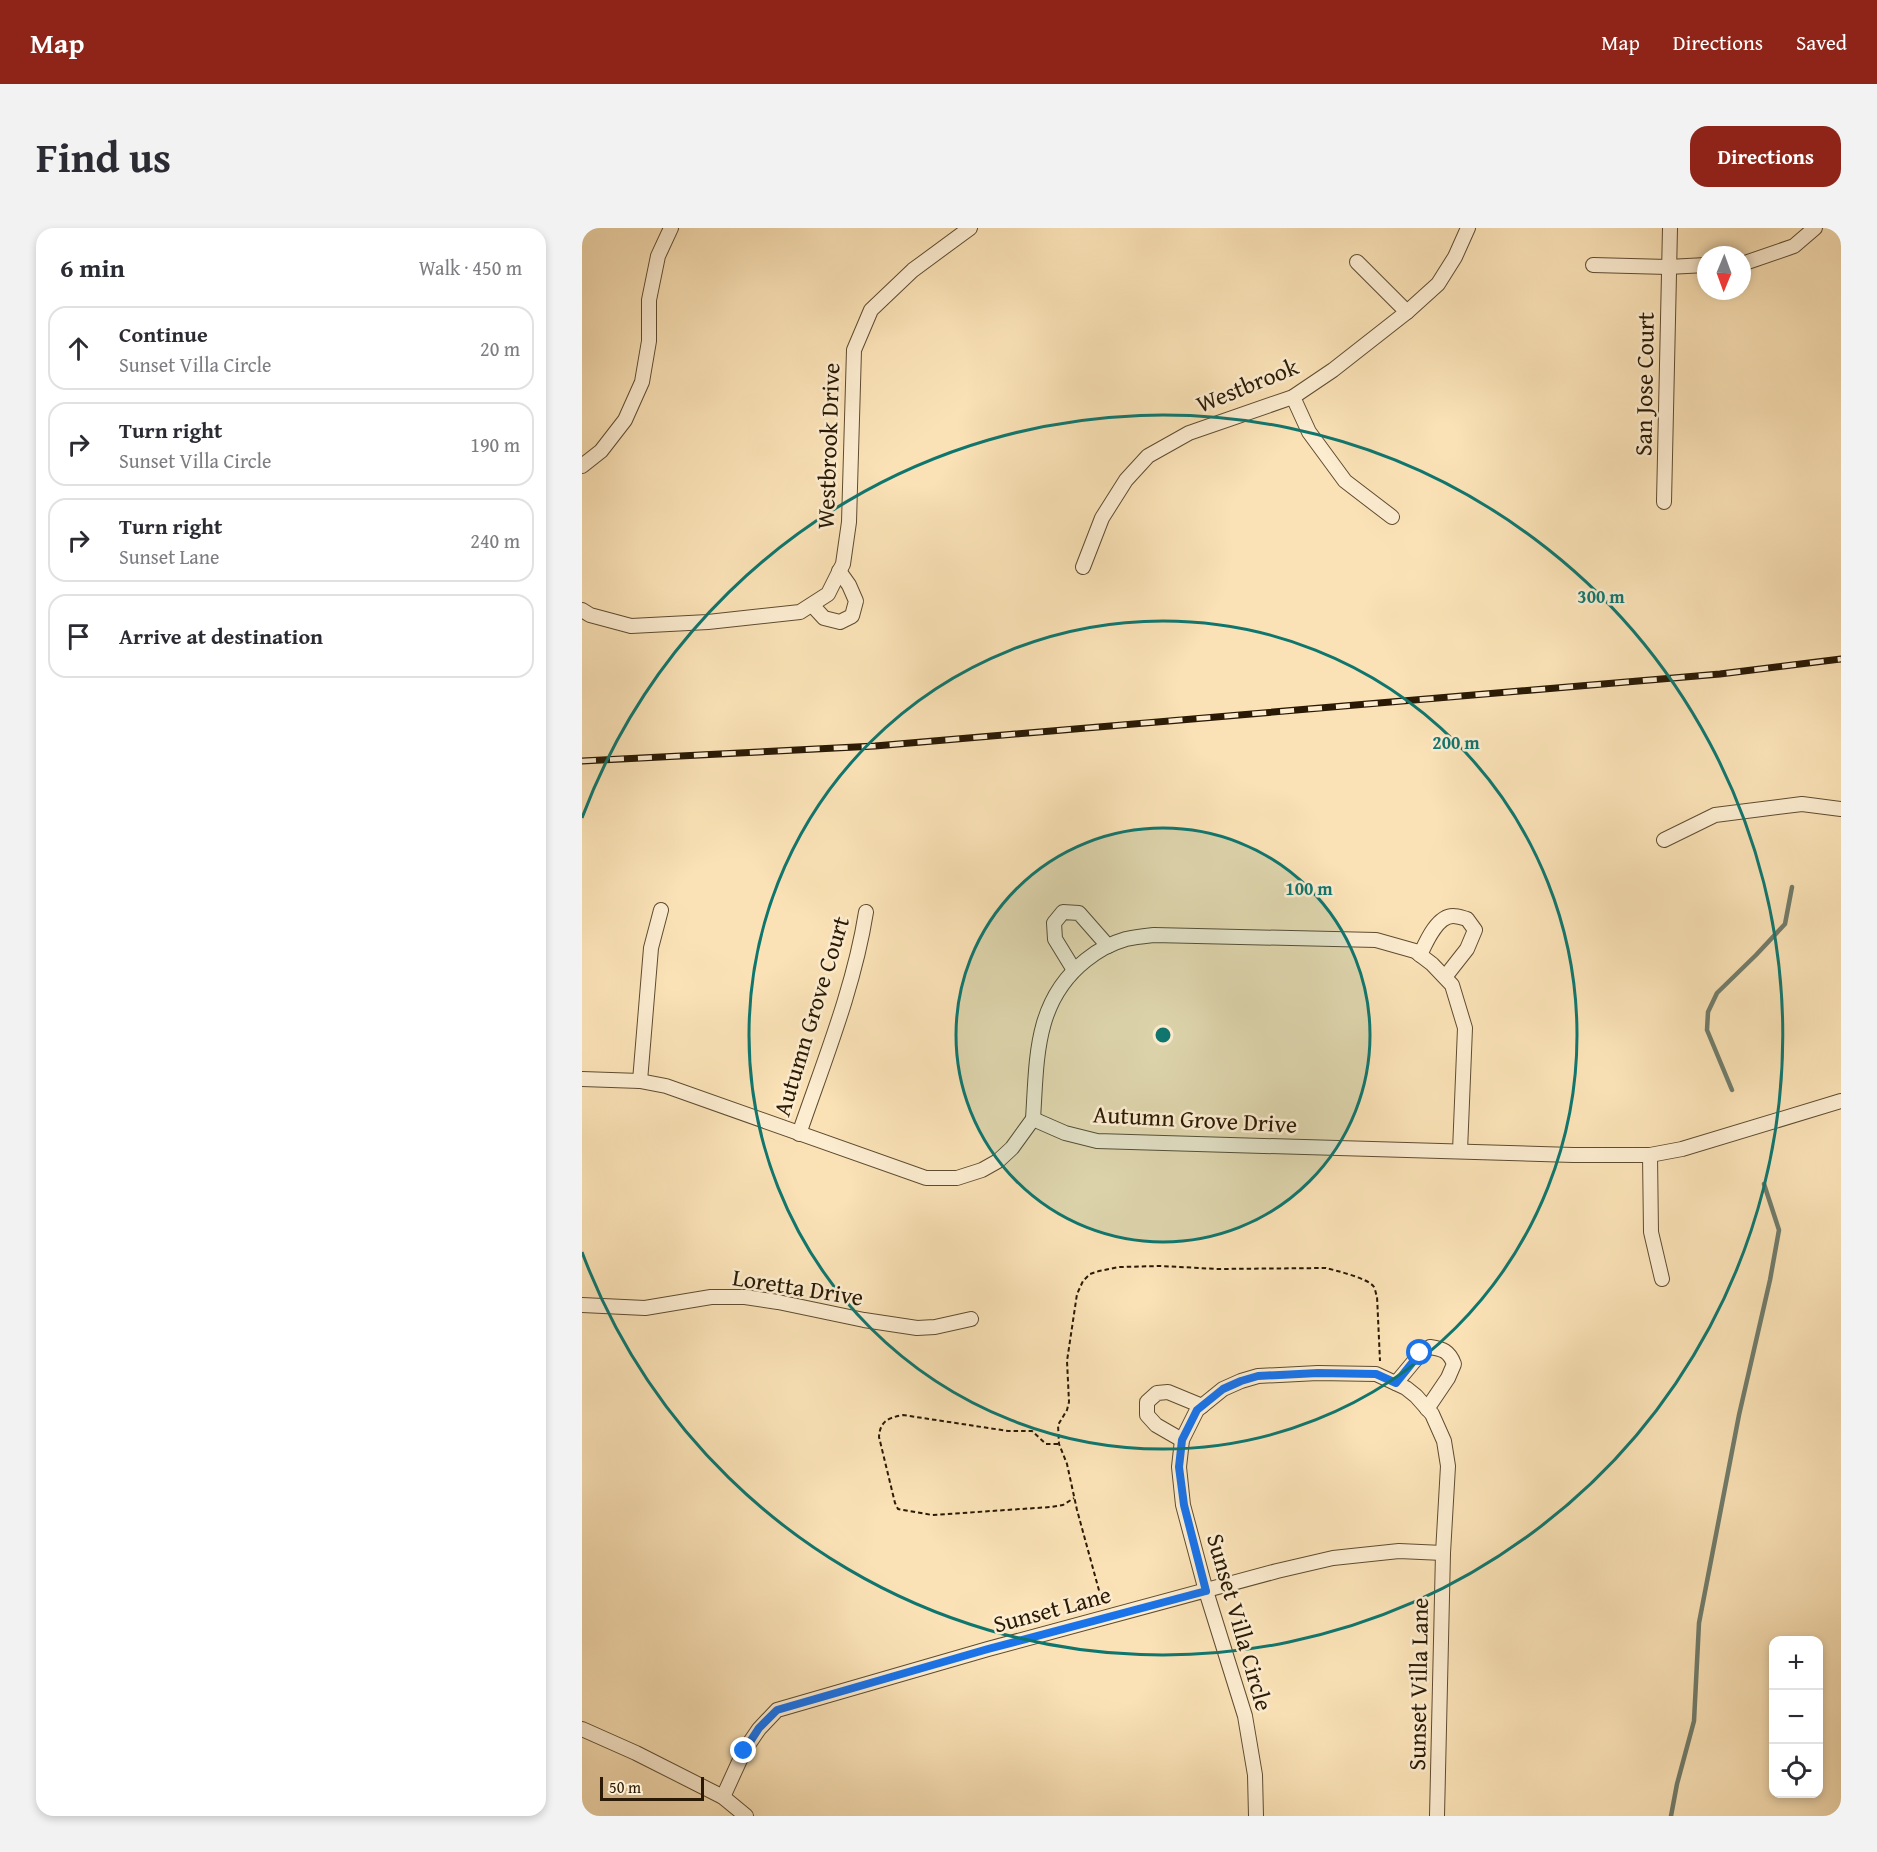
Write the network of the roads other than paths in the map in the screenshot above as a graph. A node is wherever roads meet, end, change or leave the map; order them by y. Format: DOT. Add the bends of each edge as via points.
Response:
graph roads {
  1 [pos="671,228"];
  2 [pos="970,228"];
  3 [pos="1468,228"];
  4 [pos="1670,228"];
  5 [pos="1815,228"];
  6 [pos="1751,261"];
  7 [pos="1357,262"];
  8 [pos="1593,265"];
  9 [pos="1697,265"];
  10 [pos="1668,267"];
  11 [pos="1407,312"];
  12 [pos="1293,397"];
  13 [pos="582,466"];
  14 [pos="1664,502"];
  15 [pos="1392,517"];
  16 [pos="1083,567"];
  17 [pos="839,571"];
  18 [pos="812,605"];
  19 [pos="582,610"];
  20 [pos="1841,809"];
  21 [pos="1664,840"];
  22 [pos="661,910"];
  23 [pos="866,912"];
  24 [pos="1108,946"];
  25 [pos="1420,955"];
  26 [pos="1074,970"];
  27 [pos="1445,977"];
  28 [pos="582,1079"];
  29 [pos="640,1081"];
  30 [pos="1841,1101"];
  31 [pos="1033,1119"];
  32 [pos="799,1134"];
  33 [pos="1460,1151"];
  34 [pos="1650,1155"];
  35 [pos="1662,1279"];
  36 [pos="582,1305"];
  37 [pos="971,1319"];
  38 [pos="1396,1383"];
  39 [pos="1202,1406"];
  40 [pos="1428,1409"];
  41 [pos="1182,1440"];
  42 [pos="1443,1553"];
  43 [pos="1206,1591"];
  44 [pos="582,1729"];
  45 [pos="723,1797"];
  46 [pos="746,1816"];
  47 [pos="1256,1816"];
  48 [pos="1437,1816"];
  1 -- 13 [label="street" via="658,256 649,300 649,341 642,382 625,420 601,451"];
  2 -- 17 [label="street, Westbrook Drive" via="913,270 871,310 854,350 849,522"];
  3 -- 11 [label="street, Westbrook" via="1438,284"];
  4 -- 10 [label="street, San Jose Court"];
  5 -- 6 [label="street" via="1794,246"];
  7 -- 11 [label="street"];
  8 -- 10 [label="street"];
  9 -- 10 [label="street"];
  10 -- 14 [label="street, San Jose Court"];
  11 -- 12 [label="street, Westbrook"];
  12 -- 15 [label="street" via="1309,432 1344,481"];
  12 -- 16 [label="street, Westbrook" via="1189,433 1148,456 1126,480 1102,518"];
  17 -- 18 [label="street, Westbrook Drive" via="828,594"];
  17 -- 18 [label="street" via="856,601 852,616 840,622 824,618"];
  18 -- 19 [label="street, Westbrook Drive" via="788,614 631,626"];
  20 -- 21 [label="street" via="1802,804 1715,815"];
  22 -- 29 [label="street" via="651,948"];
  23 -- 32 [label="street, Autumn Grove Court" via="860,950"];
  24 -- 25 [label="street" via="1154,935 1376,940"];
  24 -- 26 [label="street"];
  24 -- 26 [label="street" via="1079,913 1063,912 1054,923 1055,939"];
  25 -- 27 [label="street"];
  25 -- 27 [label="street" via="1440,922 1451,916 1467,919 1475,930 1467,949"];
  26 -- 31 [label="street" via="1055,993 1044,1020 1036,1060"];
  27 -- 33 [label="street" via="1452,985 1465,1028"];
  28 -- 29 [label="street"];
  29 -- 32 [label="street" via="666,1086"];
  30 -- 34 [label="street, Autumn Grove Drive"];
  31 -- 32 [label="street" via="998,1161 957,1178 926,1178"];
  31 -- 33 [label="street, Autumn Grove Drive" via="1097,1141"];
  33 -- 34 [label="street, Autumn Grove Drive"];
  34 -- 35 [label="street" via="1651,1232"];
  36 -- 37 [label="street, Loretta Drive" via="645,1308 711,1297 745,1297 917,1328"];
  38 -- 39 [label="street, Sunset Villa Circle" via="1376,1374 1258,1376 1223,1389"];
  38 -- 40 [label="street, Sunset Villa Circle"];
  38 -- 40 [label="street" via="1420,1353 1430,1347 1443,1349 1454,1364"];
  39 -- 41 [label="street, Sunset Villa Circle"];
  39 -- 41 [label="street" via="1168,1392 1157,1393 1147,1402 1147,1415 1156,1425"];
  40 -- 42 [label="street, Sunset Villa Circle" via="1444,1441 1448,1466"];
  41 -- 43 [label="street, Sunset Villa Circle" via="1179,1467 1184,1505"];
  42 -- 43 [label="street, Sunset Lane" via="1399,1551 1333,1558"];
  42 -- 48 [label="street, Sunset Villa Lane"];
  43 -- 45 [label="street, Sunset Lane" via="777,1710 744,1751"];
  43 -- 47 [label="street, Sunset Villa Circle" via="1245,1716 1255,1775"];
  44 -- 45 [label="street"];
  45 -- 46 [label="street"];
}
